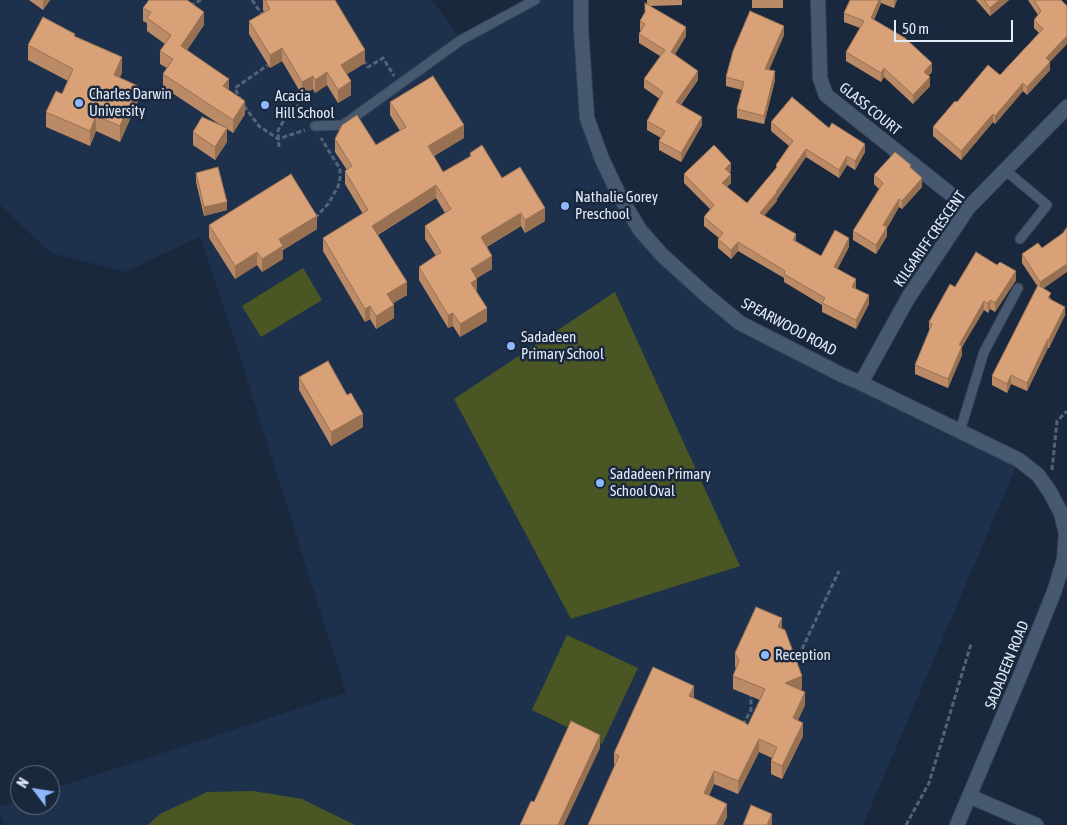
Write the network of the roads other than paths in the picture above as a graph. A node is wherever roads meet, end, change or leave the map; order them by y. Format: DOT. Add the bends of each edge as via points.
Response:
graph roads {
  1 [pos="535,0"];
  2 [pos="581,0"];
  3 [pos="818,0"];
  4 [pos="1067,106"];
  5 [pos="315,126"];
  6 [pos="1005,170"];
  7 [pos="968,208"];
  8 [pos="1020,239"];
  9 [pos="1018,288"];
  10 [pos="862,383"];
  11 [pos="960,431"];
  12 [pos="1062,513"];
  13 [pos="969,796"];
  14 [pos="956,825"];
  15 [pos="1036,825"];
  1 -- 5 [label="lane" via="461,40 342,125"];
  2 -- 10 [label="street, SPEARWOOD ROAD" via="586,118 619,195 640,230 669,262 740,322"];
  3 -- 7 [label="street, GLASS COURT" via="820,78 826,95"];
  4 -- 6 [label="street, KILGARIFF CRESCENT"];
  6 -- 7 [label="street, KILGARIFF CRESCENT"];
  6 -- 8 [label="lane" via="1047,205"];
  7 -- 10 [label="street, KILGARIFF CRESCENT" via="908,298"];
  9 -- 11 [label="lane" via="984,352"];
  10 -- 11 [label="street, SPEARWOOD ROAD"];
  11 -- 12 [label="street, SPEARWOOD ROAD" via="1019,460 1038,475"];
  12 -- 13 [label="street, SADADEEN ROAD" via="1066,533 1064,560 1054,592"];
  13 -- 14 [label="street, SADADEEN ROAD"];
  13 -- 15 [label="street"];
}
